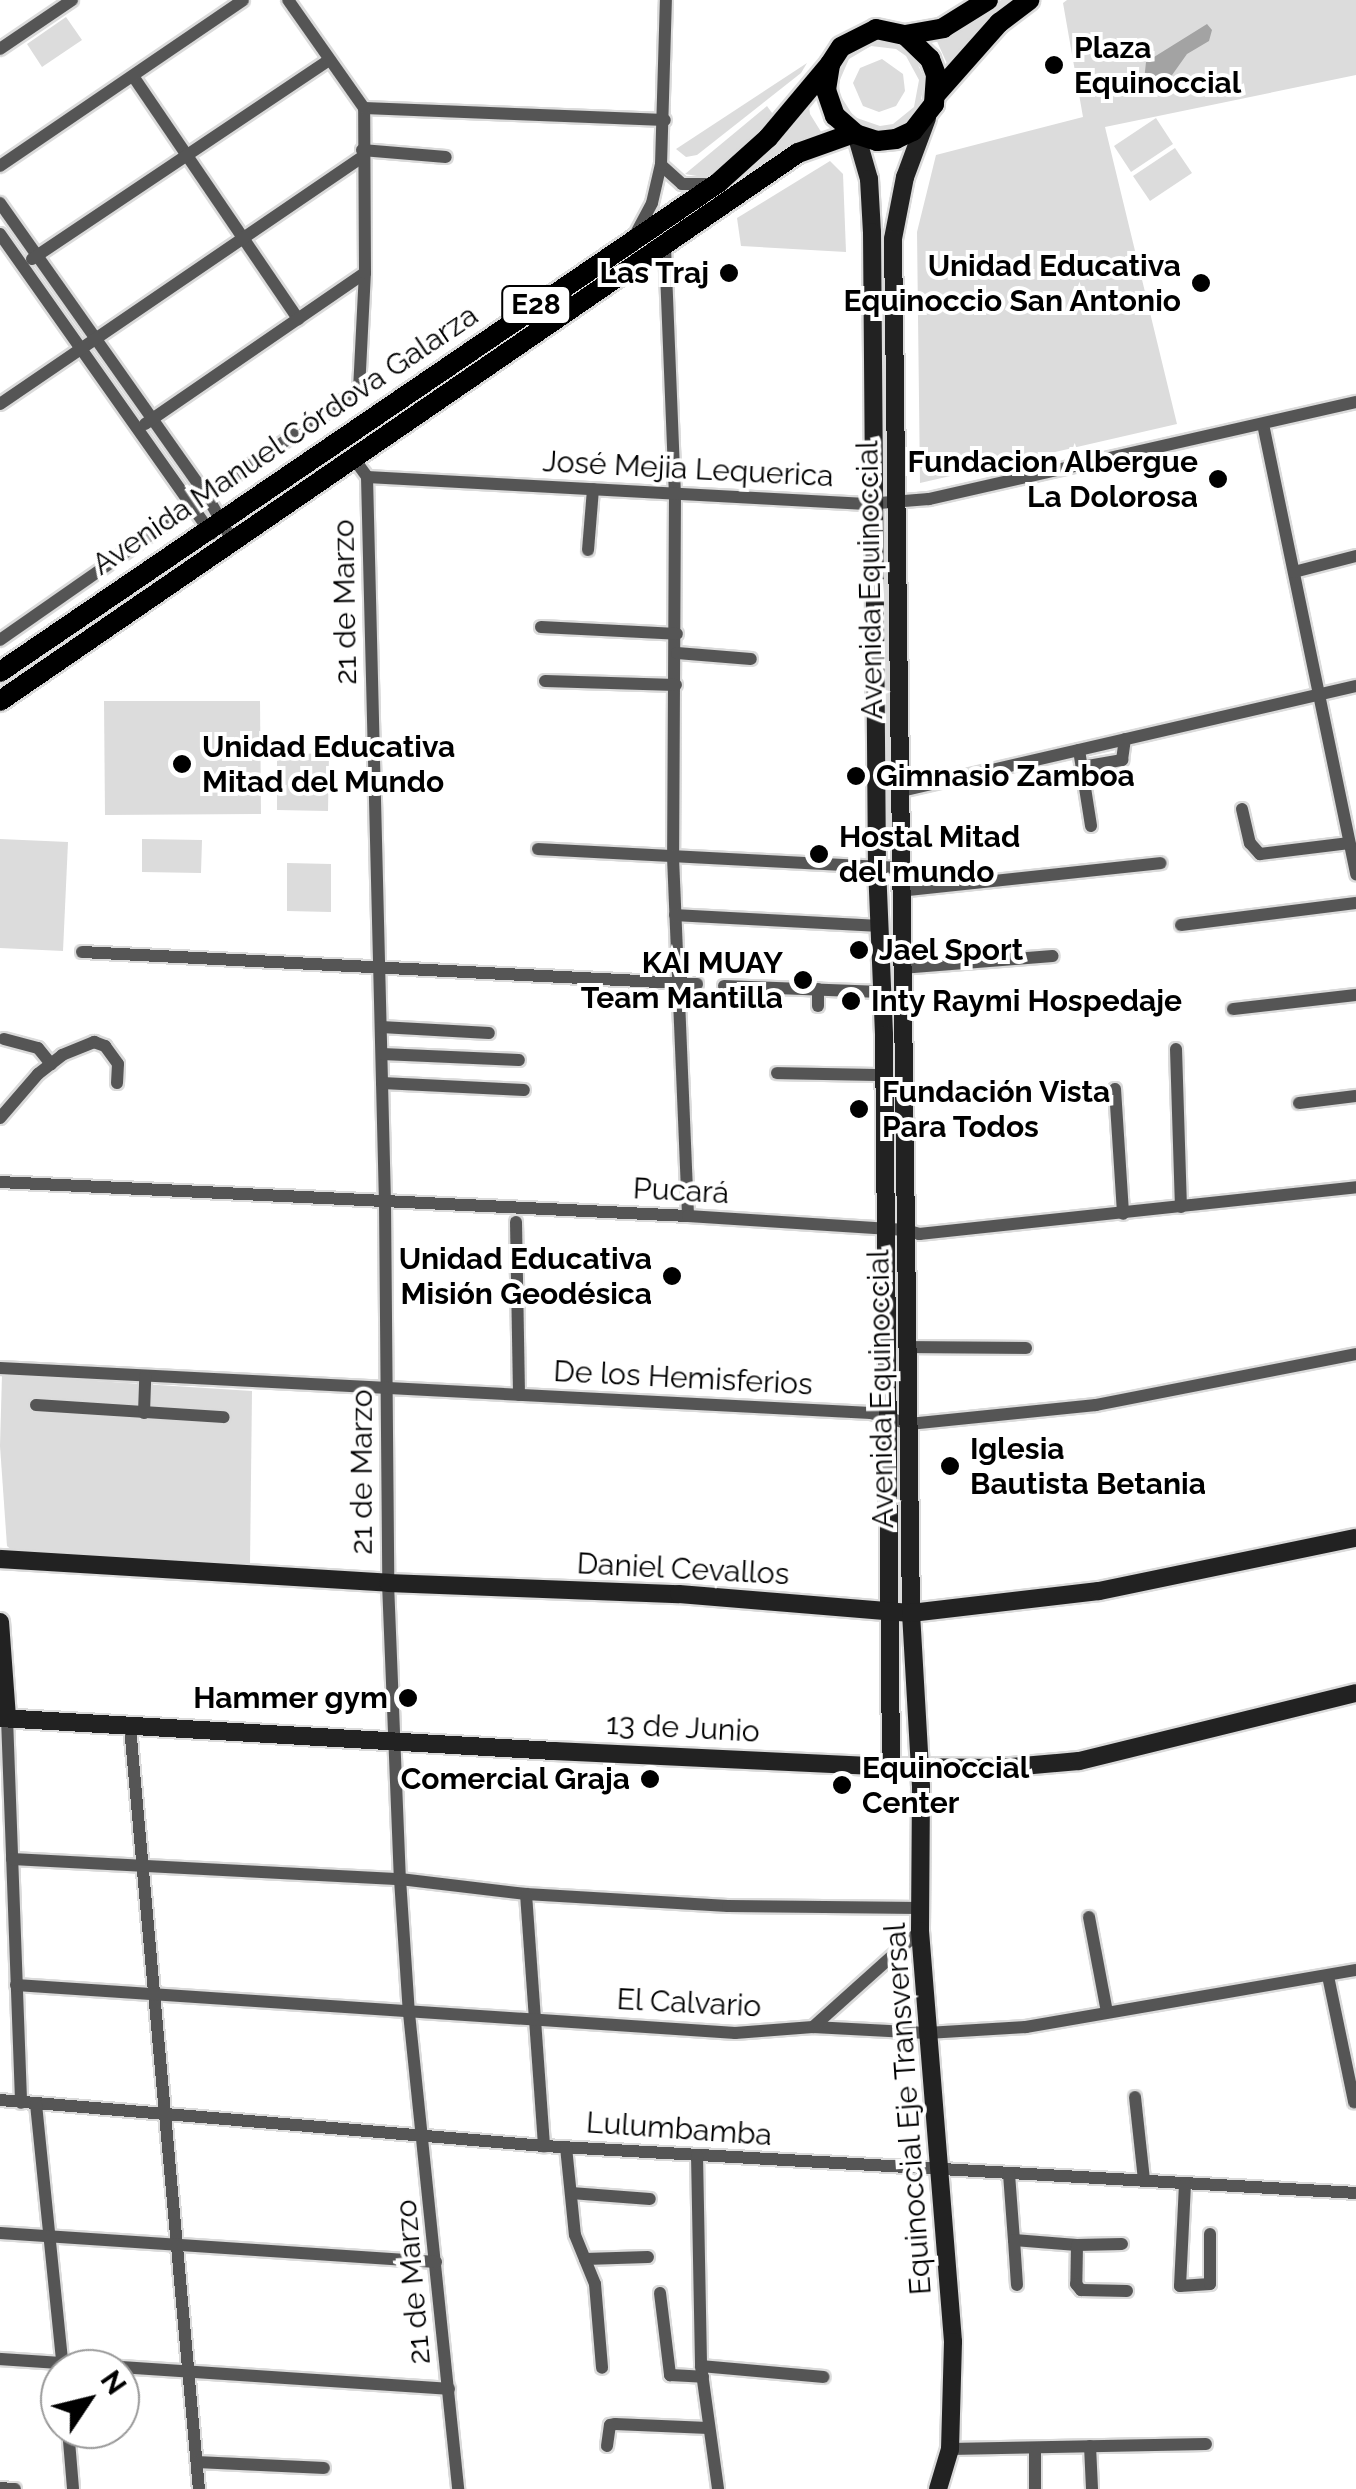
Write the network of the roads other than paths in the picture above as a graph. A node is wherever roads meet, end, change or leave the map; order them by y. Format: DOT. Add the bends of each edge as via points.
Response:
graph roads {
  1 [pos="72,0"];
  2 [pos="243,0"];
  3 [pos="288,0"];
  4 [pos="666,0"];
  5 [pos="988,0"];
  6 [pos="1029,0"];
  7 [pos="905,35"];
  8 [pos="0,49"];
  9 [pos="329,60"];
  10 [pos="830,64"];
  11 [pos="133,76"];
  12 [pos="936,93"];
  13 [pos="364,108"];
  14 [pos="927,118"];
  15 [pos="665,120"];
  16 [pos="855,134"];
  17 [pos="362,153"];
  18 [pos="446,156"];
  19 [pos="188,157"];
  20 [pos="661,165"];
  21 [pos="0,166"];
  22 [pos="718,183"];
  23 [pos="0,203"];
  24 [pos="1,237"];
  25 [pos="243,238"];
  26 [pos="632,240"];
  27 [pos="665,248"];
  28 [pos="36,257"];
  29 [pos="22,266"];
  30 [pos="365,273"];
  31 [pos="298,318"];
  32 [pos="94,339"];
  33 [pos="80,349"];
  34 [pos="1356,402"];
  35 [pos="0,404"];
  36 [pos="151,420"];
  37 [pos="1264,424"];
  38 [pos="136,430"];
  39 [pos="352,456"];
  40 [pos="367,477"];
  41 [pos="593,489"];
  42 [pos="676,493"];
  43 [pos="208,498"];
  44 [pos="897,501"];
  45 [pos="876,503"];
  46 [pos="192,509"];
  47 [pos="213,524"];
  48 [pos="227,544"];
  49 [pos="588,550"];
  50 [pos="1356,556"];
  51 [pos="1294,572"];
  52 [pos="541,627"];
  53 [pos="676,634"];
  54 [pos="0,640"];
  55 [pos="676,653"];
  56 [pos="752,659"];
  57 [pos="0,672"];
  58 [pos="545,681"];
  59 [pos="676,686"];
  60 [pos="1356,686"];
  61 [pos="1316,695"];
  62 [pos="0,701"];
  63 [pos="1125,739"];
  64 [pos="1078,750"];
  65 [pos="1088,766"];
  66 [pos="900,791"];
  67 [pos="1242,809"];
  68 [pos="1091,826"];
  69 [pos="1349,843"];
  70 [pos="538,849"];
  71 [pos="673,857"];
  72 [pos="1160,863"];
  73 [pos="876,867"];
  74 [pos="900,868"];
  75 [pos="1356,875"];
  76 [pos="900,891"];
  77 [pos="1356,903"];
  78 [pos="675,915"];
  79 [pos="1181,925"];
  80 [pos="879,926"];
  81 [pos="82,952"];
  82 [pos="1053,956"];
  83 [pos="380,966"];
  84 [pos="902,968"];
  85 [pos="678,984"];
  86 [pos="697,984"];
  87 [pos="724,986"];
  88 [pos="818,989"];
  89 [pos="881,992"];
  90 [pos="1356,995"];
  91 [pos="818,1006"];
  92 [pos="1233,1008"];
  93 [pos="381,1027"];
  94 [pos="489,1034"];
  95 [pos="4,1039"];
  96 [pos="1176,1049"];
  97 [pos="382,1054"];
  98 [pos="519,1060"];
  99 [pos="50,1064"];
  100 [pos="777,1074"];
  101 [pos="884,1075"];
  102 [pos="382,1082"];
  103 [pos="117,1083"];
  104 [pos="524,1090"];
  105 [pos="1116,1090"];
  106 [pos="1356,1096"];
  107 [pos="1299,1103"];
  108 [pos="0,1118"];
  109 [pos="0,1182"];
  110 [pos="1356,1187"];
  111 [pos="385,1202"];
  112 [pos="1181,1207"];
  113 [pos="1122,1214"];
  114 [pos="688,1216"];
  115 [pos="516,1222"];
  116 [pos="883,1230"];
  117 [pos="906,1230"];
  118 [pos="907,1348"];
  119 [pos="1026,1348"];
  120 [pos="1356,1354"];
  121 [pos="0,1368"];
  122 [pos="145,1376"];
  123 [pos="387,1390"];
  124 [pos="519,1395"];
  125 [pos="36,1405"];
  126 [pos="144,1412"];
  127 [pos="224,1417"];
  128 [pos="885,1420"];
  129 [pos="908,1424"];
  130 [pos="1356,1538"];
  131 [pos="0,1559"];
  132 [pos="388,1584"];
  133 [pos="890,1611"];
  134 [pos="911,1612"];
  135 [pos="0,1622"];
  136 [pos="1356,1693"];
  137 [pos="3,1718"];
  138 [pos="130,1727"];
  139 [pos="393,1741"];
  140 [pos="918,1766"];
  141 [pos="891,1767"];
  142 [pos="12,1859"];
  143 [pos="139,1866"];
  144 [pos="400,1879"];
  145 [pos="526,1894"];
  146 [pos="920,1908"];
  147 [pos="1089,1917"];
  148 [pos="920,1931"];
  149 [pos="1356,1970"];
  150 [pos="10,1976"];
  151 [pos="1328,1976"];
  152 [pos="151,1992"];
  153 [pos="409,2012"];
  154 [pos="1108,2012"];
  155 [pos="537,2019"];
  156 [pos="813,2027"];
  157 [pos="927,2034"];
  158 [pos="1135,2097"];
  159 [pos="0,2100"];
  160 [pos="1354,2102"];
  161 [pos="21,2103"];
  162 [pos="36,2104"];
  163 [pos="164,2115"];
  164 [pos="425,2136"];
  165 [pos="544,2146"];
  166 [pos="566,2147"];
  167 [pos="697,2155"];
  168 [pos="941,2172"];
  169 [pos="1009,2174"];
  170 [pos="1144,2180"];
  171 [pos="1185,2184"];
  172 [pos="571,2193"];
  173 [pos="1356,2193"];
  174 [pos="650,2199"];
  175 [pos="0,2233"];
  176 [pos="1210,2234"];
  177 [pos="52,2236"];
  178 [pos="1014,2240"];
  179 [pos="1122,2244"];
  180 [pos="1077,2245"];
  181 [pos="178,2246"];
  182 [pos="648,2257"];
  183 [pos="585,2258"];
  184 [pos="436,2262"];
  185 [pos="1016,2286"];
  186 [pos="1127,2292"];
  187 [pos="660,2294"];
  188 [pos="62,2349"];
  189 [pos="0,2359"];
  190 [pos="40,2363"];
  191 [pos="602,2368"];
  192 [pos="140,2370"];
  193 [pos="192,2372"];
  194 [pos="702,2372"];
  195 [pos="824,2377"];
  196 [pos="449,2390"];
  197 [pos="708,2428"];
  198 [pos="1206,2444"];
  199 [pos="606,2446"];
  200 [pos="1090,2446"];
  201 [pos="1035,2448"];
  202 [pos="69,2449"];
  203 [pos="950,2449"];
  204 [pos="198,2462"];
  205 [pos="324,2468"];
  206 [pos="0,2488"];
  207 [pos="15,2489"];
  208 [pos="72,2489"];
  209 [pos="199,2489"];
  210 [pos="458,2489"];
  211 [pos="718,2489"];
  212 [pos="938,2489"];
  213 [pos="1035,2489"];
  214 [pos="1092,2489"];
  1 -- 8 [label="street"];
  2 -- 11 [label="street"];
  3 -- 9 [label="street"];
  4 -- 15 [label="street"];
  5 -- 7 [label="main road, E28" via="944,28"];
  6 -- 12 [label="main road"];
  7 -- 10 [label="main road, E28" via="866,31 840,47"];
  7 -- 12 [label="main road" via="930,59"];
  9 -- 13 [label="street"];
  9 -- 19 [label="street"];
  10 -- 16 [label="main road" via="829,104"];
  10 -- 22 [label="main road, Avenida Manuel Córdova Galarza / E28" via="768,138"];
  11 -- 19 [label="street"];
  11 -- 21 [label="street"];
  12 -- 14 [label="main road"];
  13 -- 15 [label="street"];
  13 -- 17 [label="street"];
  14 -- 16 [label="main road, E28" via="896,139"];
  14 -- 44 [label="main road, Avenida Equinoccial" via="905,177 893,239"];
  15 -- 20 [label="street"];
  16 -- 27 [label="main road, Avenida Manuel Córdova Galarza / E28" via="798,153"];
  16 -- 45 [label="main road, Avenida Equinoccial" via="872,208"];
  17 -- 18 [label="street"];
  17 -- 25 [label="street"];
  17 -- 30 [label="street"];
  19 -- 25 [label="street"];
  19 -- 28 [label="street"];
  20 -- 22 [label="street" via="682,184"];
  20 -- 26 [label="street" via="652,203"];
  22 -- 26 [label="main road, Avenida Manuel Córdova Galarza / E28"];
  23 -- 28 [label="street"];
  24 -- 29 [label="street"];
  25 -- 31 [label="street"];
  25 -- 32 [label="street"];
  26 -- 47 [label="main road, Avenida Manuel Córdova Galarza / E28"];
  27 -- 39 [label="main road, Avenida Manuel Córdova Galarza / E28"];
  27 -- 42 [label="street"];
  28 -- 29 [label="street"];
  28 -- 32 [label="street"];
  29 -- 33 [label="street"];
  30 -- 31 [label="street"];
  30 -- 43 [label="street" via="359,390"];
  31 -- 36 [label="street"];
  32 -- 33 [label="street"];
  32 -- 36 [label="street"];
  33 -- 35 [label="street"];
  33 -- 38 [label="street"];
  34 -- 37 [label="street, José Mejia Lequerica"];
  36 -- 38 [label="street"];
  36 -- 43 [label="street"];
  37 -- 44 [label="street, José Mejia Lequerica"];
  37 -- 51 [label="street"];
  38 -- 46 [label="street"];
  39 -- 40 [label="street, 21 de Marzo"];
  39 -- 48 [label="main road, Avenida Manuel Córdova Galarza / E28"];
  40 -- 41 [label="street, José Mejia Lequerica"];
  40 -- 83 [label="street, 21 de Marzo"];
  41 -- 42 [label="street, José Mejia Lequerica"];
  41 -- 49 [label="street"];
  42 -- 45 [label="street, José Mejia Lequerica"];
  42 -- 53 [label="street"];
  43 -- 46 [label="street"];
  43 -- 47 [label="street"];
  44 -- 45 [label="street, José Mejia Lequerica"];
  44 -- 66 [label="main road, Avenida Equinoccial"];
  45 -- 73 [label="main road, Avenida Equinoccial"];
  46 -- 47 [label="street"];
  46 -- 54 [label="street"];
  47 -- 48 [label="street"];
  47 -- 57 [label="main road, Avenida Manuel Córdova Galarza / E28"];
  48 -- 62 [label="main road, Avenida Manuel Córdova Galarza / E28"];
  50 -- 51 [label="street"];
  51 -- 61 [label="street"];
  52 -- 53 [label="street"];
  53 -- 55 [label="street"];
  55 -- 56 [label="street"];
  55 -- 59 [label="street"];
  58 -- 59 [label="street"];
  59 -- 71 [label="street"];
  60 -- 61 [label="street"];
  61 -- 63 [label="street"];
  61 -- 69 [label="street"];
  63 -- 64 [label="street"];
  63 -- 65 [label="street" via="1122,760"];
  64 -- 66 [label="street"];
  64 -- 68 [label="street"];
  66 -- 74 [label="main road, Avenida Equinoccial"];
  67 -- 69 [label="street" via="1250,843 1260,854"];
  69 -- 75 [label="street"];
  70 -- 71 [label="street"];
  71 -- 73 [label="street"];
  71 -- 78 [label="street"];
  72 -- 76 [label="street"];
  73 -- 74 [label="street"];
  73 -- 80 [label="main road, Avenida Equinoccial"];
  74 -- 76 [label="main road, Avenida Equinoccial"];
  76 -- 84 [label="main road, Avenida Equinoccial"];
  77 -- 79 [label="street"];
  78 -- 80 [label="street"];
  78 -- 85 [label="street"];
  80 -- 89 [label="main road, Avenida Equinoccial"];
  81 -- 83 [label="street"];
  82 -- 84 [label="street"];
  83 -- 85 [label="street"];
  83 -- 93 [label="street, 21 de Marzo"];
  84 -- 117 [label="main road, Avenida Equinoccial"];
  85 -- 86 [label="street"];
  85 -- 114 [label="street"];
  87 -- 88 [label="street"];
  88 -- 89 [label="street"];
  88 -- 91 [label="street"];
  89 -- 101 [label="main road, Avenida Equinoccial"];
  90 -- 92 [label="street"];
  93 -- 94 [label="street"];
  93 -- 97 [label="street, 21 de Marzo"];
  95 -- 99 [label="street" via="38,1048"];
  96 -- 112 [label="street"];
  97 -- 98 [label="street"];
  97 -- 102 [label="street, 21 de Marzo"];
  99 -- 103 [label="street" via="94,1042 118,1064"];
  99 -- 108 [label="street"];
  100 -- 101 [label="street"];
  101 -- 116 [label="main road, Avenida Equinoccial"];
  102 -- 104 [label="street"];
  102 -- 111 [label="street, 21 de Marzo"];
  105 -- 113 [label="street"];
  106 -- 107 [label="street"];
  109 -- 111 [label="street, Pucará"];
  110 -- 112 [label="street, Pucará"];
  111 -- 114 [label="street, Pucará"];
  111 -- 123 [label="street, 21 de Marzo"];
  112 -- 113 [label="street, Pucará"];
  113 -- 117 [label="street, Pucará" via="920,1234"];
  114 -- 116 [label="street, Pucará"];
  115 -- 124 [label="street"];
  116 -- 117 [label="street, Pucará"];
  116 -- 128 [label="main road, Avenida Equinoccial"];
  117 -- 118 [label="main road, Avenida Equinoccial"];
  118 -- 119 [label="street"];
  118 -- 129 [label="main road, Avenida Equinoccial"];
  120 -- 129 [label="street, De los Hemisferios" via="1096,1406"];
  121 -- 122 [label="street, De los Hemisferios"];
  122 -- 123 [label="street, De los Hemisferios"];
  122 -- 126 [label="street"];
  123 -- 124 [label="street, De los Hemisferios"];
  123 -- 132 [label="street, 21 de Marzo"];
  124 -- 128 [label="street, De los Hemisferios" via="872,1413"];
  125 -- 126 [label="street"];
  126 -- 127 [label="street"];
  128 -- 129 [label="street, De los Hemisferios"];
  128 -- 133 [label="main road, Avenida Equinoccial"];
  129 -- 134 [label="main road, Avenida Equinoccial"];
  130 -- 134 [label="main road, Daniel Cevallos" via="1098,1591"];
  131 -- 132 [label="main road, Daniel Cevallos"];
  132 -- 133 [label="main road, Daniel Cevallos" via="679,1594"];
  132 -- 139 [label="street, 21 de Marzo"];
  133 -- 134 [label="main road, Daniel Cevallos"];
  133 -- 141 [label="main road, Avenida Equinoccial"];
  134 -- 140 [label="main road, Avenida Equinoccial"];
  135 -- 137 [label="main road"];
  136 -- 140 [label="main road, 13 de Junio" via="1079,1761"];
  137 -- 138 [label="main road, 13 de Junio"];
  137 -- 142 [label="street"];
  138 -- 139 [label="main road, 13 de Junio"];
  138 -- 143 [label="street"];
  139 -- 141 [label="main road, 13 de Junio"];
  139 -- 144 [label="street, 21 de Marzo"];
  140 -- 141 [label="main road, 13 de Junio"];
  140 -- 146 [label="main road, Equinoccial Eje Transversal"];
  142 -- 143 [label="street"];
  142 -- 150 [label="street"];
  143 -- 144 [label="street"];
  143 -- 152 [label="street"];
  144 -- 145 [label="street"];
  144 -- 153 [label="street, 21 de Marzo"];
  145 -- 146 [label="street"];
  145 -- 155 [label="street"];
  146 -- 148 [label="main road, Equinoccial Eje Transversal"];
  147 -- 154 [label="street"];
  148 -- 156 [label="street"];
  148 -- 157 [label="main road, Equinoccial Eje Transversal"];
  149 -- 151 [label="street, El Calvario"];
  150 -- 152 [label="street, El Calvario"];
  150 -- 161 [label="street"];
  151 -- 154 [label="street, El Calvario"];
  151 -- 160 [label="street"];
  152 -- 153 [label="street, El Calvario"];
  152 -- 163 [label="street"];
  153 -- 155 [label="street, El Calvario"];
  153 -- 164 [label="street, 21 de Marzo"];
  154 -- 157 [label="street, El Calvario"];
  155 -- 156 [label="street, El Calvario" via="734,2033"];
  155 -- 165 [label="street"];
  156 -- 157 [label="street, El Calvario"];
  157 -- 168 [label="main road, Equinoccial Eje Transversal"];
  158 -- 170 [label="street"];
  159 -- 161 [label="street, Lulumbamba"];
  161 -- 162 [label="street, Lulumbamba"];
  162 -- 163 [label="street, Lulumbamba"];
  162 -- 177 [label="street"];
  163 -- 164 [label="street, Lulumbamba"];
  163 -- 181 [label="street"];
  164 -- 165 [label="street, Lulumbamba"];
  164 -- 184 [label="street, 21 de Marzo"];
  165 -- 166 [label="street, Lulumbamba"];
  166 -- 167 [label="street, Lulumbamba"];
  166 -- 172 [label="street"];
  167 -- 168 [label="street, Lulumbamba"];
  167 -- 194 [label="street"];
  168 -- 169 [label="street, Lulumbamba"];
  168 -- 203 [label="main road, Equinoccial Eje Transversal" via="953,2342"];
  169 -- 170 [label="street, Lulumbamba"];
  169 -- 178 [label="street"];
  170 -- 171 [label="street, Lulumbamba"];
  171 -- 173 [label="street, Lulumbamba"];
  171 -- 176 [label="street" via="1180,2286 1210,2284"];
  172 -- 174 [label="street"];
  172 -- 183 [label="street"];
  175 -- 177 [label="street"];
  177 -- 181 [label="street"];
  177 -- 188 [label="street"];
  178 -- 180 [label="street"];
  178 -- 185 [label="street"];
  179 -- 180 [label="street"];
  180 -- 186 [label="street" via="1081,2290"];
  181 -- 184 [label="street"];
  181 -- 193 [label="street"];
  182 -- 183 [label="street"];
  183 -- 191 [label="street" via="595,2284"];
  184 -- 196 [label="street, 21 de Marzo"];
  187 -- 194 [label="street" via="670,2375"];
  189 -- 190 [label="street"];
  192 -- 193 [label="street"];
  193 -- 196 [label="street"];
  193 -- 204 [label="street"];
  194 -- 195 [label="street"];
  194 -- 197 [label="street"];
  196 -- 210 [label="street, 21 de Marzo"];
  197 -- 199 [label="street" via="615,2424"];
  197 -- 211 [label="street"];
  198 -- 200 [label="street"];
  200 -- 201 [label="street"];
  200 -- 214 [label="street"];
  201 -- 203 [label="street"];
  201 -- 213 [label="street"];
  202 -- 208 [label="street"];
  203 -- 212 [label="main road, Equinoccial Eje Transversal"];
  204 -- 205 [label="street"];
  204 -- 209 [label="street"];
  206 -- 207 [label="street"];
}
